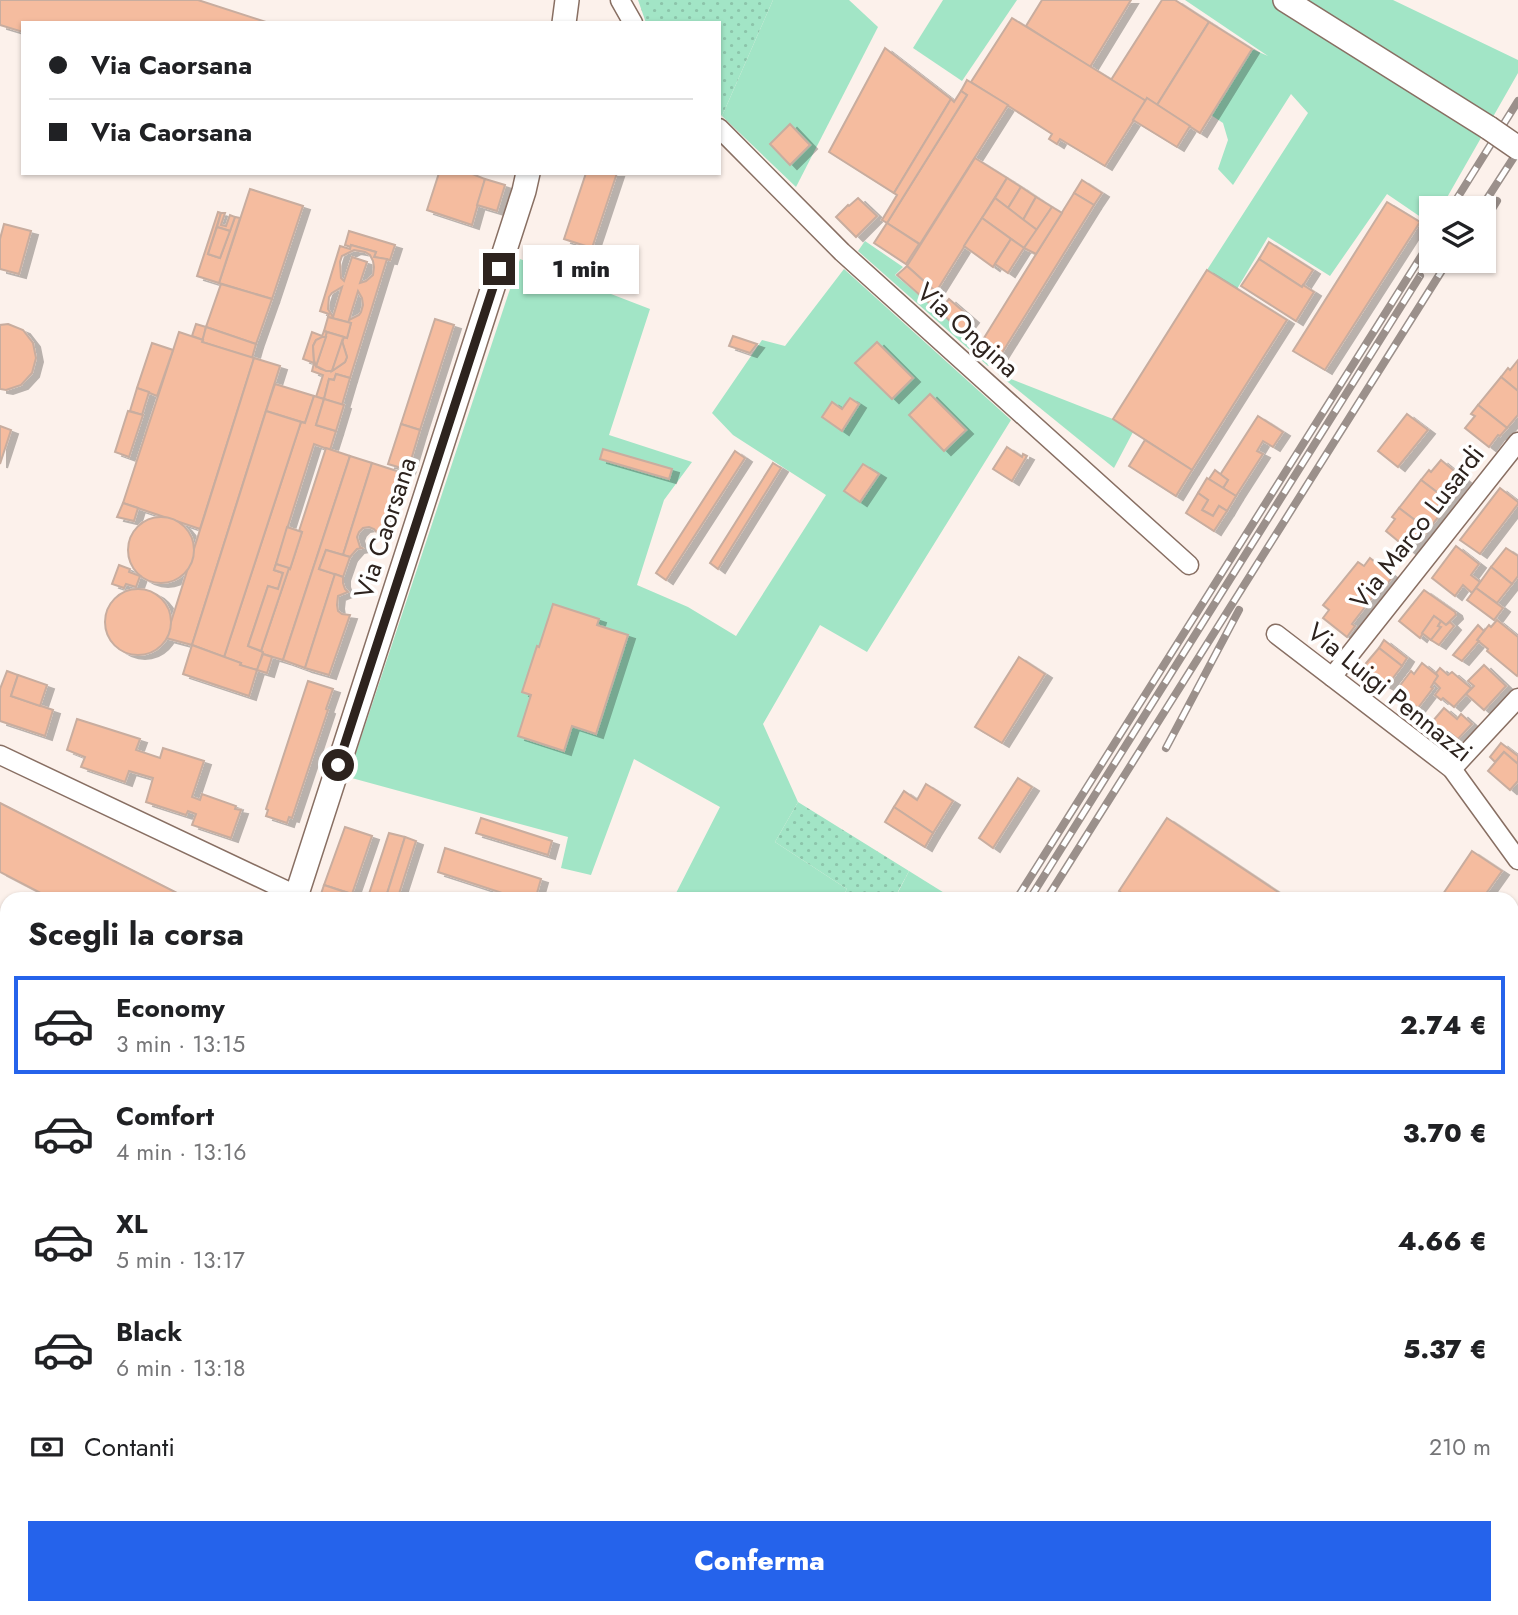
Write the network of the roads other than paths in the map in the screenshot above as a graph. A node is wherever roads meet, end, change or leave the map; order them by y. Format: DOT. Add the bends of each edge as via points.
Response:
graph roads {
  1 [pos="620,0"];
  2 [pos="1285,0"];
  3 [pos="632,21"];
  4 [pos="721,130"];
  5 [pos="1518,148"];
  6 [pos="528,175"];
  7 [pos="1518,442"];
  8 [pos="1189,565"];
  9 [pos="1276,634"];
  10 [pos="1332,677"];
  11 [pos="1518,698"];
  12 [pos="0,755"];
  13 [pos="1452,769"];
  14 [pos="1518,860"];
  15 [pos="285,892"];
  16 [pos="297,892"];
  1 -- 3 [label="street"];
  2 -- 5 [label="main road, bridge"];
  4 -- 8 [label="street, Via Ongina" via="842,252"];
  6 -- 16 [label="main road, Via Caorsana"];
  7 -- 10 [label="street, Via Marco Lusardi"];
  9 -- 10 [label="street, Via Luigi Pennazzi"];
  10 -- 13 [label="street, Via Luigi Pennazzi"];
  11 -- 13 [label="street"];
  12 -- 15 [label="street"];
  13 -- 14 [label="street, Via Luigi Pennazzi"];
}
